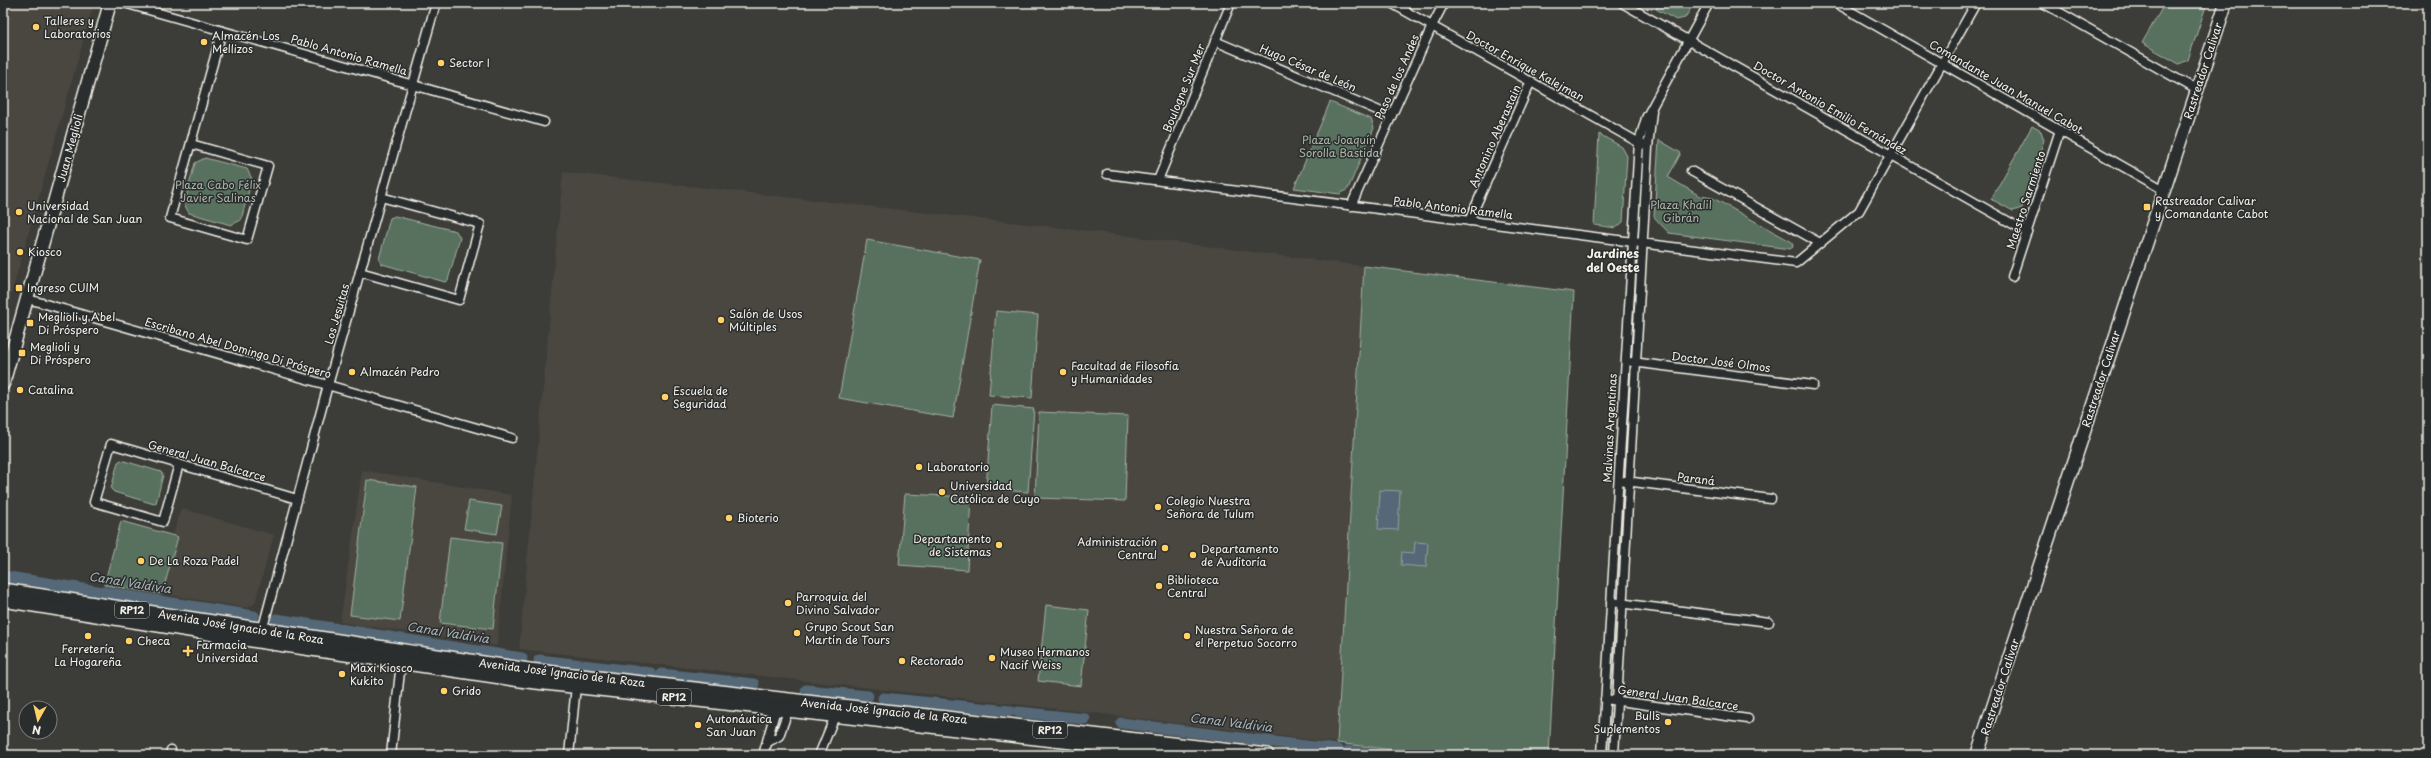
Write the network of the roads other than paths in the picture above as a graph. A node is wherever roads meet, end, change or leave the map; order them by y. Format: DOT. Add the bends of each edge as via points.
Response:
graph roads {
  1 [pos="110,3"];
  2 [pos="124,3"];
  3 [pos="436,3"];
  4 [pos="1231,3"];
  5 [pos="1391,3"];
  6 [pos="1444,3"];
  7 [pos="1622,3"];
  8 [pos="1710,3"];
  9 [pos="1836,3"];
  10 [pos="1976,3"];
  11 [pos="2043,3"];
  12 [pos="2226,3"];
  13 [pos="1432,26"];
  14 [pos="222,31"];
  15 [pos="1689,40"];
  16 [pos="1215,41"];
  17 [pos="1942,64"];
  18 [pos="1531,81"];
  19 [pos="413,85"];
  20 [pos="2197,90"];
  21 [pos="1653,105"];
  22 [pos="1391,116"];
  23 [pos="544,122"];
  24 [pos="2060,130"];
  25 [pos="1639,142"];
  26 [pos="190,144"];
  27 [pos="1648,147"];
  28 [pos="1891,155"];
  29 [pos="1691,171"];
  30 [pos="1107,174"];
  31 [pos="1158,180"];
  32 [pos="2164,190"];
  33 [pos="381,197"];
  34 [pos="1351,206"];
  35 [pos="1468,221"];
  36 [pos="2027,232"];
  37 [pos="1633,242"];
  38 [pos="1820,243"];
  39 [pos="1642,244"];
  40 [pos="360,272"];
  41 [pos="2012,276"];
  42 [pos="28,299"];
  43 [pos="1625,361"];
  44 [pos="1636,362"];
  45 [pos="3,384"];
  46 [pos="328,385"];
  47 [pos="1813,385"];
  48 [pos="512,438"];
  49 [pos="179,464"];
  50 [pos="1618,481"];
  51 [pos="1629,482"];
  52 [pos="297,498"];
  53 [pos="1771,499"];
  54 [pos="3,590"];
  55 [pos="3,600"];
  56 [pos="1611,602"];
  57 [pos="1623,603"];
  58 [pos="1769,622"];
  59 [pos="262,631"];
  60 [pos="401,662"];
  61 [pos="576,686"];
  62 [pos="1605,699"];
  63 [pos="1617,701"];
  64 [pos="782,710"];
  65 [pos="835,716"];
  66 [pos="1748,719"];
  67 [pos="766,746"];
  68 [pos="1156,749"];
  69 [pos="390,755"];
  70 [pos="569,755"];
  71 [pos="763,755"];
  72 [pos="819,755"];
  73 [pos="1189,755"];
  74 [pos="1267,755"];
  75 [pos="1602,755"];
  76 [pos="1614,755"];
  77 [pos="1977,755"];
  1 -- 42 [label="main road, Juan Meglioli"];
  2 -- 14 [label="street, Pablo Antonio Ramella"];
  3 -- 19 [label="street, Los Jesuitas"];
  4 -- 16 [label="street, Boulogne Sur Mer"];
  5 -- 13 [label="street, Doctor Enrique Kalejman"];
  6 -- 13 [label="street, Paso de los Andes"];
  7 -- 15 [label="street, Doctor Antonio Emilio Fernández"];
  8 -- 15 [label="street, Malvinas Argentinas"];
  9 -- 17 [label="street, Comandante Juan Manuel Cabot"];
  10 -- 17 [label="street"];
  11 -- 20 [label="street"];
  12 -- 20 [label="main road, Rastreador Calivar"];
  13 -- 18 [label="street, Doctor Enrique Kalejman"];
  13 -- 22 [label="street, Paso de los Andes"];
  14 -- 19 [label="street, Pablo Antonio Ramella"];
  14 -- 26 [label="street"];
  15 -- 21 [label="street, Malvinas Argentinas"];
  15 -- 28 [label="street, Doctor Antonio Emilio Fernández"];
  16 -- 22 [label="street, Hugo César de León"];
  16 -- 31 [label="street, Boulogne Sur Mer"];
  17 -- 24 [label="street, Comandante Juan Manuel Cabot"];
  17 -- 28 [label="street"];
  18 -- 25 [label="street, Doctor Enrique Kalejman"];
  18 -- 35 [label="street, Antonino Aberastain"];
  19 -- 23 [label="street, Pablo Antonio Ramella"];
  19 -- 33 [label="street, Los Jesuitas"];
  20 -- 32 [label="main road, Rastreador Calivar"];
  21 -- 25 [label="street, Malvinas Argentinas"];
  21 -- 27 [label="street, Malvinas Argentinas"];
  22 -- 34 [label="street, Paso de los Andes"];
  24 -- 32 [label="street, Comandante Juan Manuel Cabot"];
  24 -- 36 [label="street, Maestro Sarmiento"];
  25 -- 27 [label="street, Doctor Enrique Kalejman"];
  25 -- 37 [label="street, Malvinas Argentinas"];
  26 -- 26 [label="street" via="170,218 247,240 268,166"];
  27 -- 39 [label="street, Malvinas Argentinas"];
  28 -- 36 [label="street, Doctor Antonio Emilio Fernández"];
  28 -- 38 [label="street" via="1859,211"];
  29 -- 38 [label="street"];
  30 -- 31 [label="street, Pablo Antonio Ramella"];
  31 -- 34 [label="street, Pablo Antonio Ramella"];
  32 -- 77 [label="main road, Rastreador Calivar"];
  33 -- 40 [label="street, Los Jesuitas"];
  33 -- 40 [label="street" via="480,224 459,300"];
  34 -- 35 [label="street, Pablo Antonio Ramella"];
  35 -- 37 [label="street, Pablo Antonio Ramella"];
  36 -- 41 [label="street, Maestro Sarmiento"];
  37 -- 39 [label="street, Pablo Antonio Ramella"];
  37 -- 43 [label="street, Malvinas Argentinas"];
  38 -- 39 [label="street, Pablo Antonio Ramella" via="1796,263"];
  39 -- 44 [label="street, Malvinas Argentinas"];
  40 -- 46 [label="street, Los Jesuitas"];
  42 -- 45 [label="main road, Juan Meglioli"];
  42 -- 46 [label="street, Escribano Abel Domingo Di Próspero"];
  43 -- 44 [label="street, Doctor José Olmos"];
  43 -- 50 [label="street, Malvinas Argentinas"];
  44 -- 47 [label="street, Doctor José Olmos"];
  44 -- 51 [label="street, Malvinas Argentinas"];
  46 -- 48 [label="street, Escribano Abel Domingo Di Próspero"];
  46 -- 52 [label="street, Los Jesuitas"];
  49 -- 49 [label="street, General Juan Balcarce" via="163,522 94,502 111,444"];
  49 -- 52 [label="street, General Juan Balcarce"];
  50 -- 51 [label="street, Paraná"];
  50 -- 56 [label="street, Malvinas Argentinas"];
  51 -- 53 [label="street, Paraná"];
  51 -- 57 [label="street, Malvinas Argentinas"];
  52 -- 59 [label="street, Los Jesuitas"];
  54 -- 59 [label="main road, Avenida José Ignacio de la Roza / RP12"];
  55 -- 60 [label="main road, Avenida José Ignacio de la Roza / RP12"];
  56 -- 57 [label="street"];
  56 -- 62 [label="street, Malvinas Argentinas"];
  57 -- 58 [label="street"];
  57 -- 63 [label="street, Malvinas Argentinas"];
  59 -- 68 [label="main road, Avenida José Ignacio de la Roza / RP12" via="537,671"];
  60 -- 61 [label="main road, Avenida José Ignacio de la Roza / RP12"];
  60 -- 69 [label="street"];
  61 -- 64 [label="main road, Avenida José Ignacio de la Roza / RP12"];
  61 -- 70 [label="street"];
  62 -- 63 [label="street, General Juan Balcarce"];
  62 -- 75 [label="street, Malvinas Argentinas"];
  63 -- 66 [label="street, General Juan Balcarce"];
  63 -- 76 [label="street, Malvinas Argentinas"];
  64 -- 65 [label="main road, Avenida José Ignacio de la Roza / RP12"];
  64 -- 67 [label="street"];
  64 -- 67 [label="street" via="779,736"];
  65 -- 68 [label="main road, Avenida José Ignacio de la Roza / RP12"];
  65 -- 72 [label="street"];
  67 -- 71 [label="street"];
  68 -- 73 [label="main road, Avenida José Ignacio de la Roza / RP12"];
  68 -- 74 [label="main road, Avenida José Ignacio de la Roza / RP12"];
}
